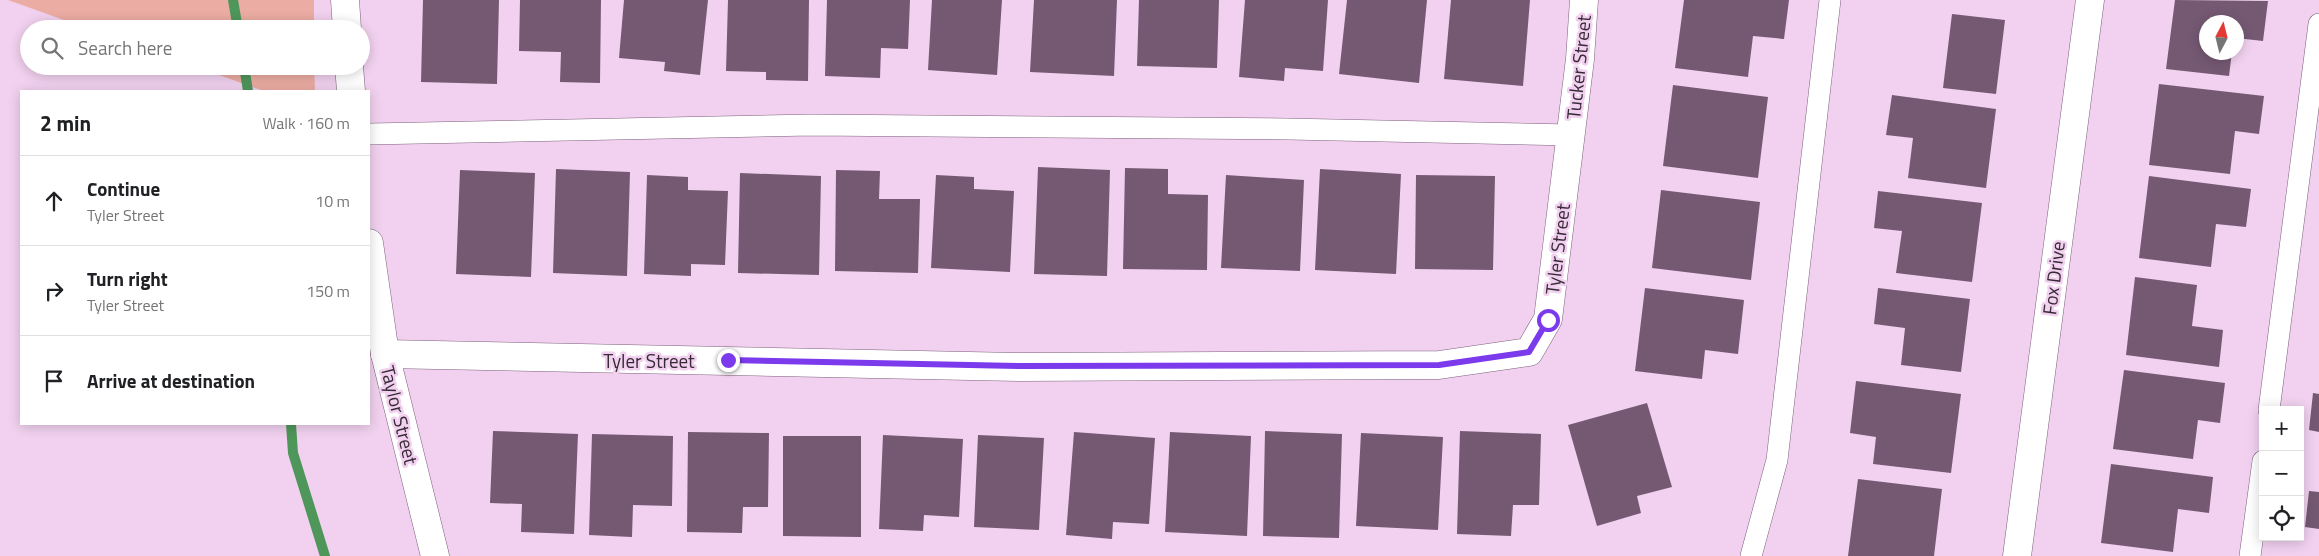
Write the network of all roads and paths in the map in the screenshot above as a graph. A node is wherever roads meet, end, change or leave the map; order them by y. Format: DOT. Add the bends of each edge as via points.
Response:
graph roads {
  1 [pos="345,0"];
  2 [pos="1584,0"];
  3 [pos="1830,0"];
  4 [pos="2090,0"];
  5 [pos="346,20"];
  6 [pos="2319,24"];
  7 [pos="350,75"];
  8 [pos="351,90"];
  9 [pos="370,134"];
  10 [pos="1571,135"];
  11 [pos="370,250"];
  12 [pos="385,354"];
  13 [pos="2270,406"];
  14 [pos="2259,490"];
  15 [pos="435,556"];
  16 [pos="1752,556"];
  17 [pos="2017,556"];
  18 [pos="2250,556"];
  1 -- 5 [label="street"];
  2 -- 10 [label="street, Tucker Street"];
  3 -- 16 [label="lane" via="1777,460"];
  4 -- 17 [label="street, Fox Drive"];
  6 -- 13 [label="lane"];
  7 -- 8 [label="street"];
  9 -- 10 [label="lane" via="821,125"];
  10 -- 12 [label="street, Tyler Street" via="1548,320 1529,352 1439,365 1049,366"];
  11 -- 12 [label="street, Taylor Street"];
  12 -- 15 [label="street, Taylor Street"];
  14 -- 18 [label="lane"];
}
